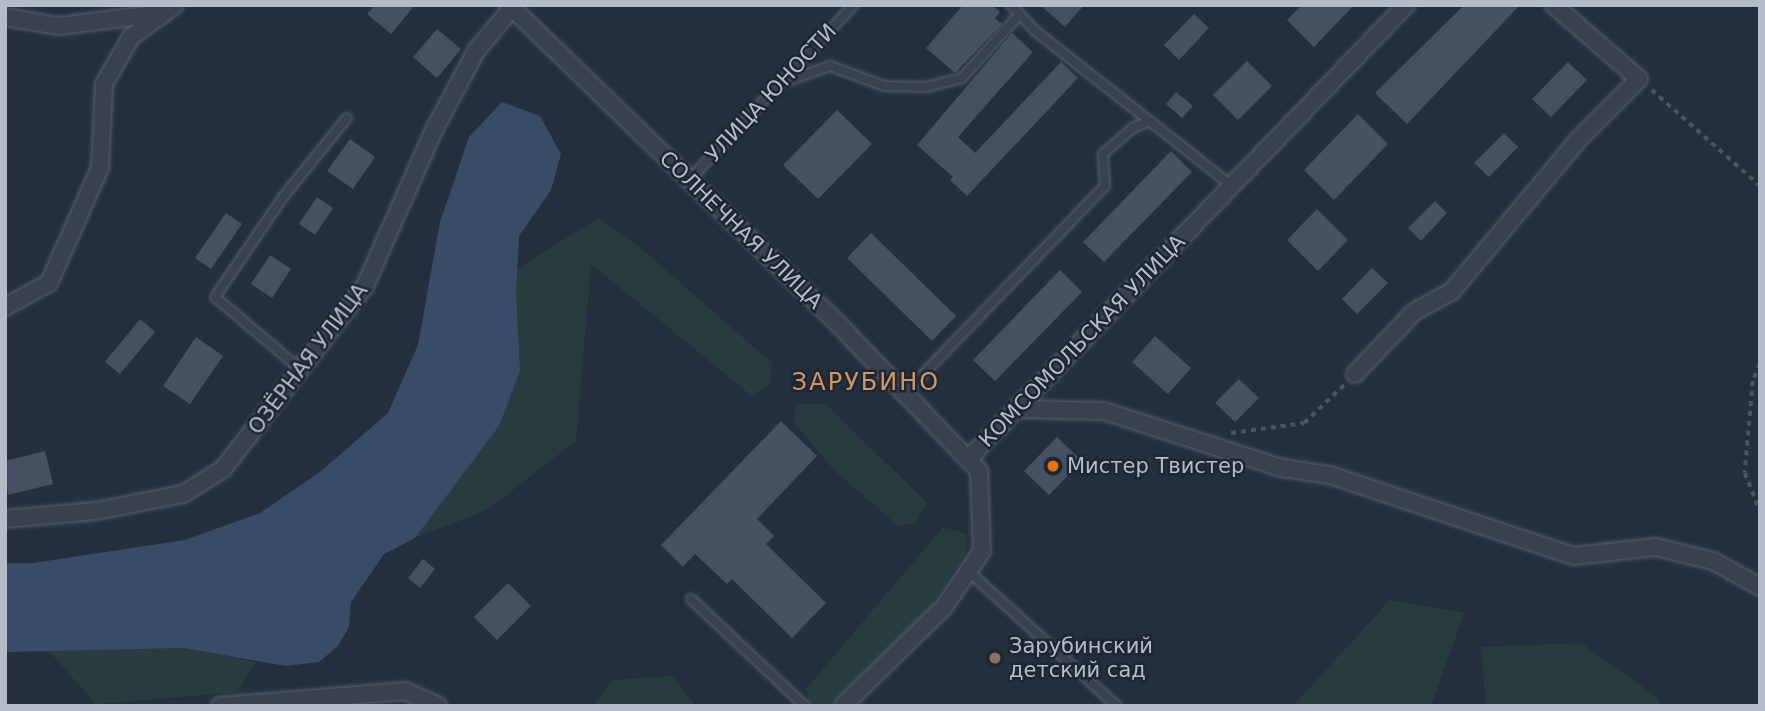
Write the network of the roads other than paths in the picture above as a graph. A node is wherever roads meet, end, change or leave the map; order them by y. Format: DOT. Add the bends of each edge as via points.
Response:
graph roads {
  1 [pos="854,5"];
  2 [pos="1011,5"];
  3 [pos="1406,5"];
  4 [pos="1554,5"];
  5 [pos="511,7"];
  6 [pos="170,9"];
  7 [pos="1020,14"];
  8 [pos="5,17"];
  9 [pos="779,84"];
  10 [pos="347,118"];
  11 [pos="1149,121"];
  12 [pos="689,180"];
  13 [pos="1232,186"];
  14 [pos="5,307"];
  15 [pos="303,371"];
  16 [pos="1355,374"];
  17 [pos="906,393"];
  18 [pos="1016,410"];
  19 [pos="970,457"];
  20 [pos="5,519"];
  21 [pos="968,572"];
  22 [pos="1760,587"];
  23 [pos="691,599"];
  24 [pos="290,702"];
  25 [pos="220,706"];
  26 [pos="438,706"];
  27 [pos="805,706"];
  28 [pos="843,706"];
  29 [pos="1117,706"];
  1 -- 9 [label="lane, УЛИЦА ЮНОСТИ"];
  2 -- 7 [label="lane"];
  3 -- 13 [label="street, КОМСОМОЛЬСКАЯ УЛИЦА"];
  4 -- 16 [label="street" via="1639,79 1579,139 1452,290 1414,312"];
  5 -- 12 [label="street, СОЛНЕЧНАЯ УЛИЦА"];
  5 -- 15 [label="street, ОЗЁРНАЯ УЛИЦА" via="470,62 434,130 365,286"];
  6 -- 8 [label="street" via="59,26"];
  6 -- 14 [label="street" via="131,37 104,84 100,168 49,283"];
  7 -- 9 [label="lane" via="962,78 926,86 884,86 830,66"];
  7 -- 11 [label="lane"];
  9 -- 12 [label="lane, УЛИЦА ЮНОСТИ"];
  10 -- 15 [label="lane" via="283,197 215,296"];
  11 -- 13 [label="lane"];
  11 -- 17 [label="lane" via="1133,128 1103,154 1105,186"];
  12 -- 17 [label="street, СОЛНЕЧНАЯ УЛИЦА"];
  13 -- 18 [label="street, КОМСОМОЛЬСКАЯ УЛИЦА"];
  15 -- 20 [label="street, ОЗЁРНАЯ УЛИЦА" via="223,469 183,494 96,511"];
  17 -- 19 [label="street, СОЛНЕЧНАЯ УЛИЦА"];
  18 -- 19 [label="street, КОМСОМОЛЬСКАЯ УЛИЦА"];
  18 -- 22 [label="street" via="1104,411 1282,468 1330,475 1457,521 1574,556 1656,547 1713,561"];
  19 -- 21 [label="street, КОМСОМОЛЬСКАЯ УЛИЦА" via="979,471 982,551"];
  21 -- 28 [label="street, КОМСОМОЛЬСКАЯ УЛИЦА" via="944,607"];
  21 -- 29 [label="lane"];
  23 -- 27 [label="lane"];
  24 -- 25 [label="street"];
  24 -- 26 [label="street" via="405,691"];
}
